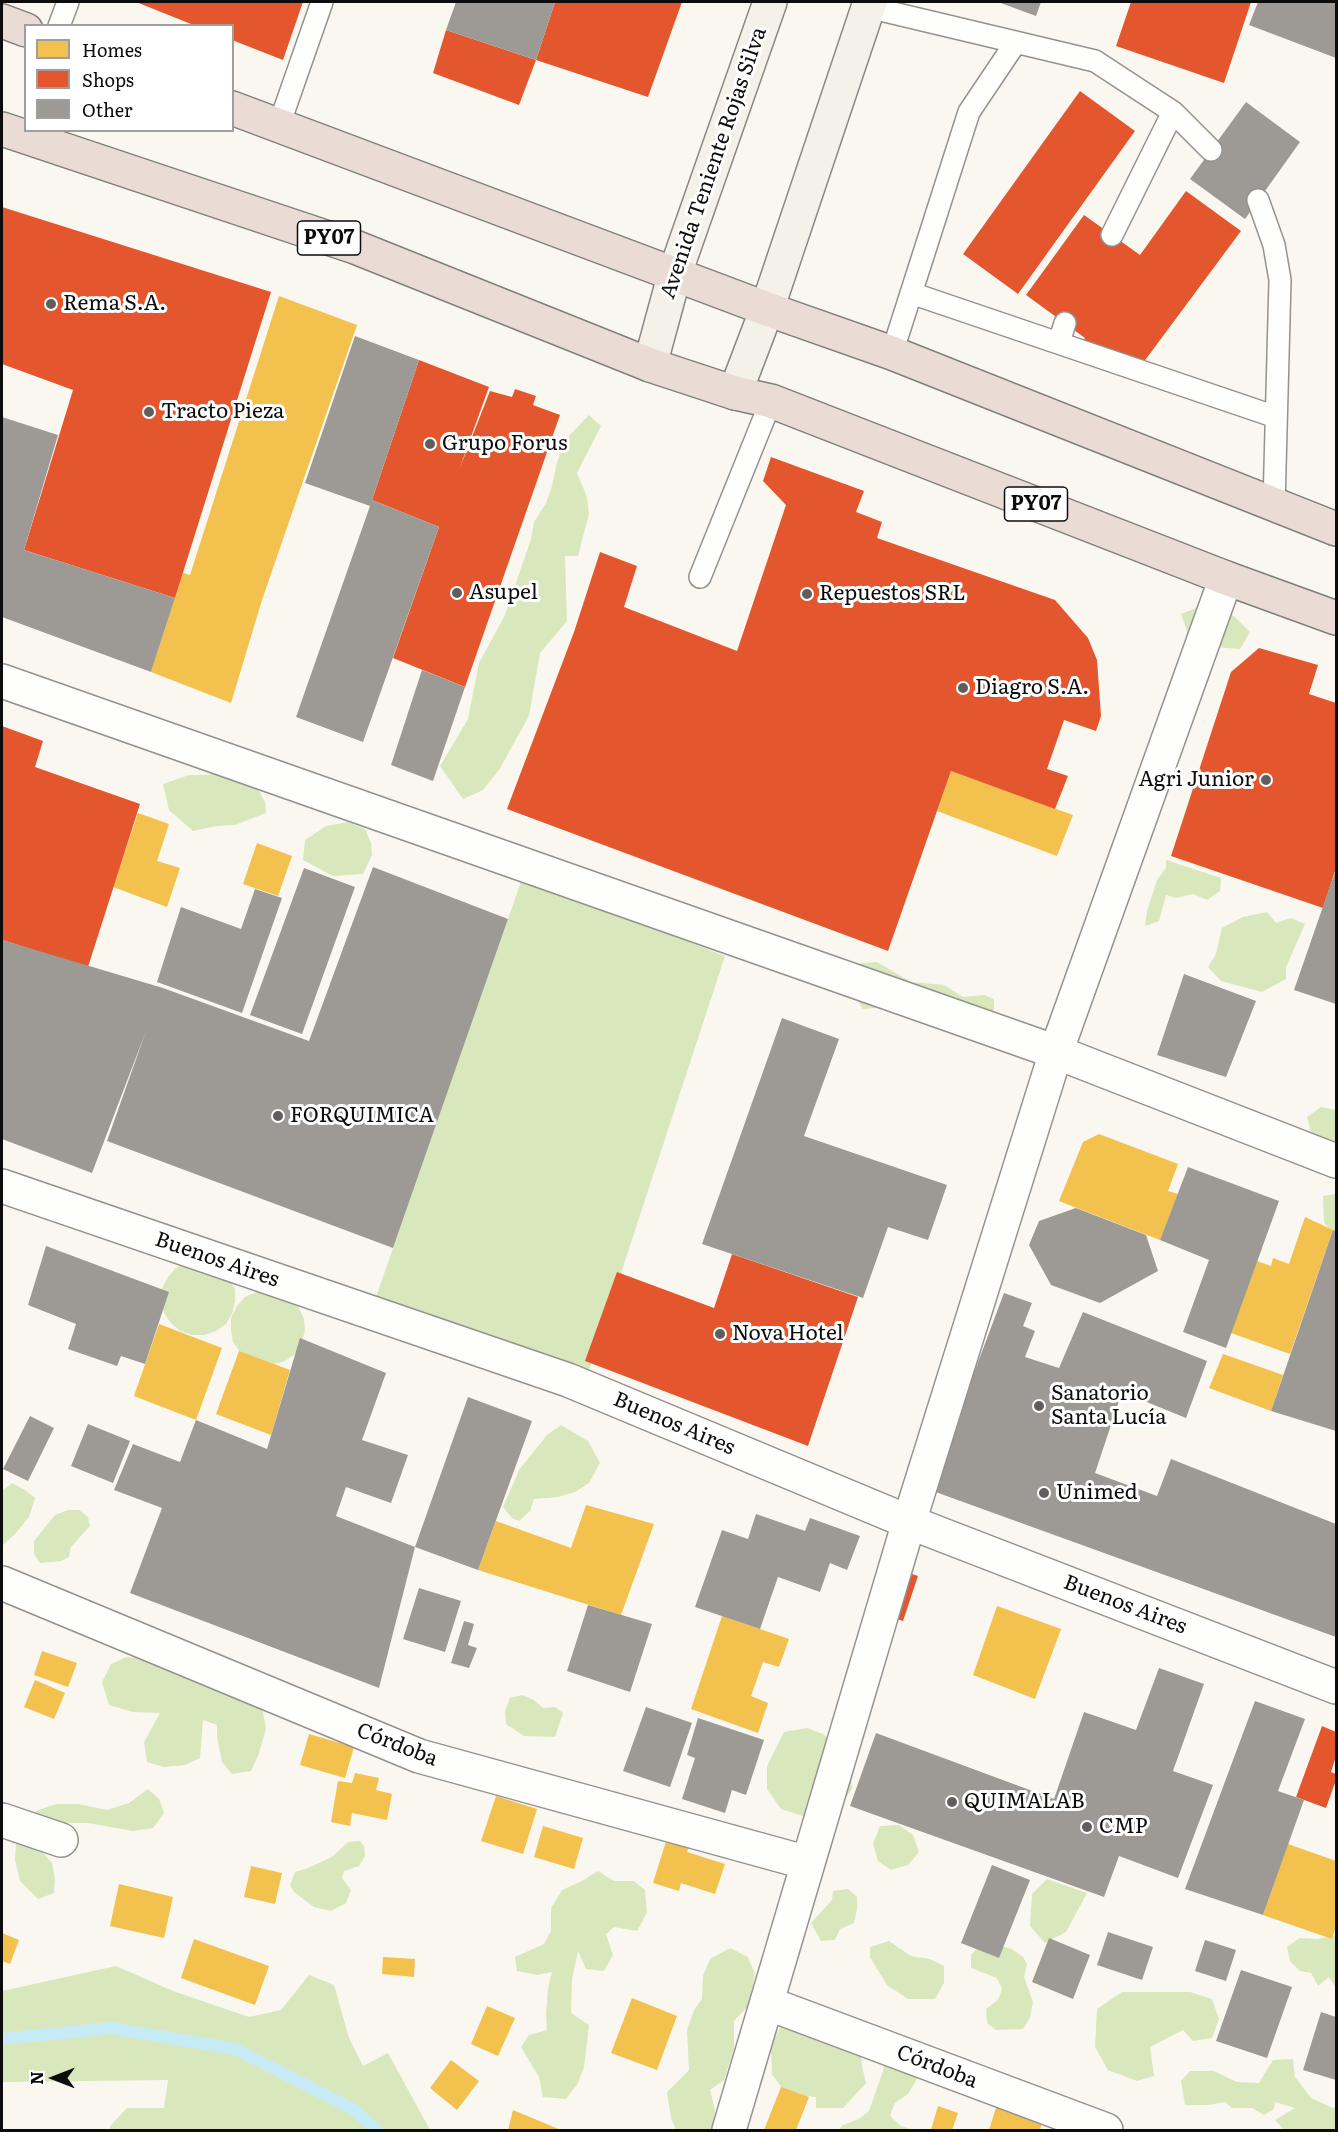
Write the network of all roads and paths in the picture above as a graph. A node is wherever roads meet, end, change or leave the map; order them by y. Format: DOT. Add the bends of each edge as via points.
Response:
graph roads {
  1 [pos="68,2"];
  2 [pos="322,2"];
  3 [pos="770,2"];
  4 [pos="869,4"];
  5 [pos="2,21"];
  6 [pos="60,24"];
  7 [pos="24,29"];
  8 [pos="1016,42"];
  9 [pos="234,109"];
  10 [pos="1173,112"];
  11 [pos="279,125"];
  12 [pos="2,129"];
  13 [pos="1211,150"];
  14 [pos="1258,200"];
  15 [pos="1112,235"];
  16 [pos="675,273"];
  17 [pos="911,293"];
  18 [pos="767,309"];
  19 [pos="892,353"];
  20 [pos="650,365"];
  21 [pos="735,393"];
  22 [pos="771,401"];
  23 [pos="1276,417"];
  24 [pos="1274,505"];
  25 [pos="1336,529"];
  26 [pos="700,577"];
  27 [pos="1226,578"];
  28 [pos="1336,618"];
  29 [pos="2,681"];
  30 [pos="1056,1052"];
  31 [pos="1336,1161"];
  32 [pos="2,1186"];
  33 [pos="909,1522"];
  34 [pos="2,1583"];
  35 [pos="1336,1687"];
  36 [pos="2,1820"];
  37 [pos="62,1840"];
  38 [pos="808,1863"];
  39 [pos="767,2003"];
  40 [pos="729,2130"];
  41 [pos="1106,2130"];
  1 -- 6 [label="lane"];
  2 -- 11 [label="lane"];
  3 -- 16 [label="street, Avenida Teniente Rojas Silva"];
  4 -- 8 [label="lane"];
  4 -- 18 [label="street"];
  5 -- 7 [label="highway"];
  8 -- 10 [label="lane" via="1095,61"];
  8 -- 17 [label="lane" via="969,112"];
  9 -- 11 [label="highway"];
  10 -- 13 [label="lane"];
  10 -- 15 [label="lane"];
  11 -- 16 [label="highway"];
  12 -- 20 [label="highway, PY07" via="355,247"];
  14 -- 23 [label="lane" via="1274,245 1280,280"];
  16 -- 18 [label="highway"];
  16 -- 20 [label="street, Avenida Teniente Rojas Silva"];
  17 -- 19 [label="lane"];
  17 -- 23 [label="lane" via="1062,333"];
  18 -- 19 [label="highway"];
  18 -- 21 [label="street"];
  19 -- 24 [label="highway"];
  20 -- 21 [label="highway, PY07"];
  21 -- 22 [label="highway, PY07"];
  22 -- 26 [label="lane"];
  22 -- 27 [label="highway, PY07"];
  23 -- 24 [label="lane"];
  24 -- 25 [label="highway"];
  27 -- 28 [label="highway, PY07"];
  27 -- 30 [label="street"];
  29 -- 30 [label="street"];
  30 -- 31 [label="street"];
  30 -- 33 [label="street"];
  32 -- 33 [label="street, Buenos Aires" via="568,1380"];
  33 -- 35 [label="street, Buenos Aires"];
  33 -- 38 [label="street"];
  34 -- 38 [label="street, Córdoba" via="419,1756"];
  36 -- 37 [label="street"];
  38 -- 39 [label="street"];
  39 -- 40 [label="street"];
  39 -- 41 [label="street, Córdoba"];
}
